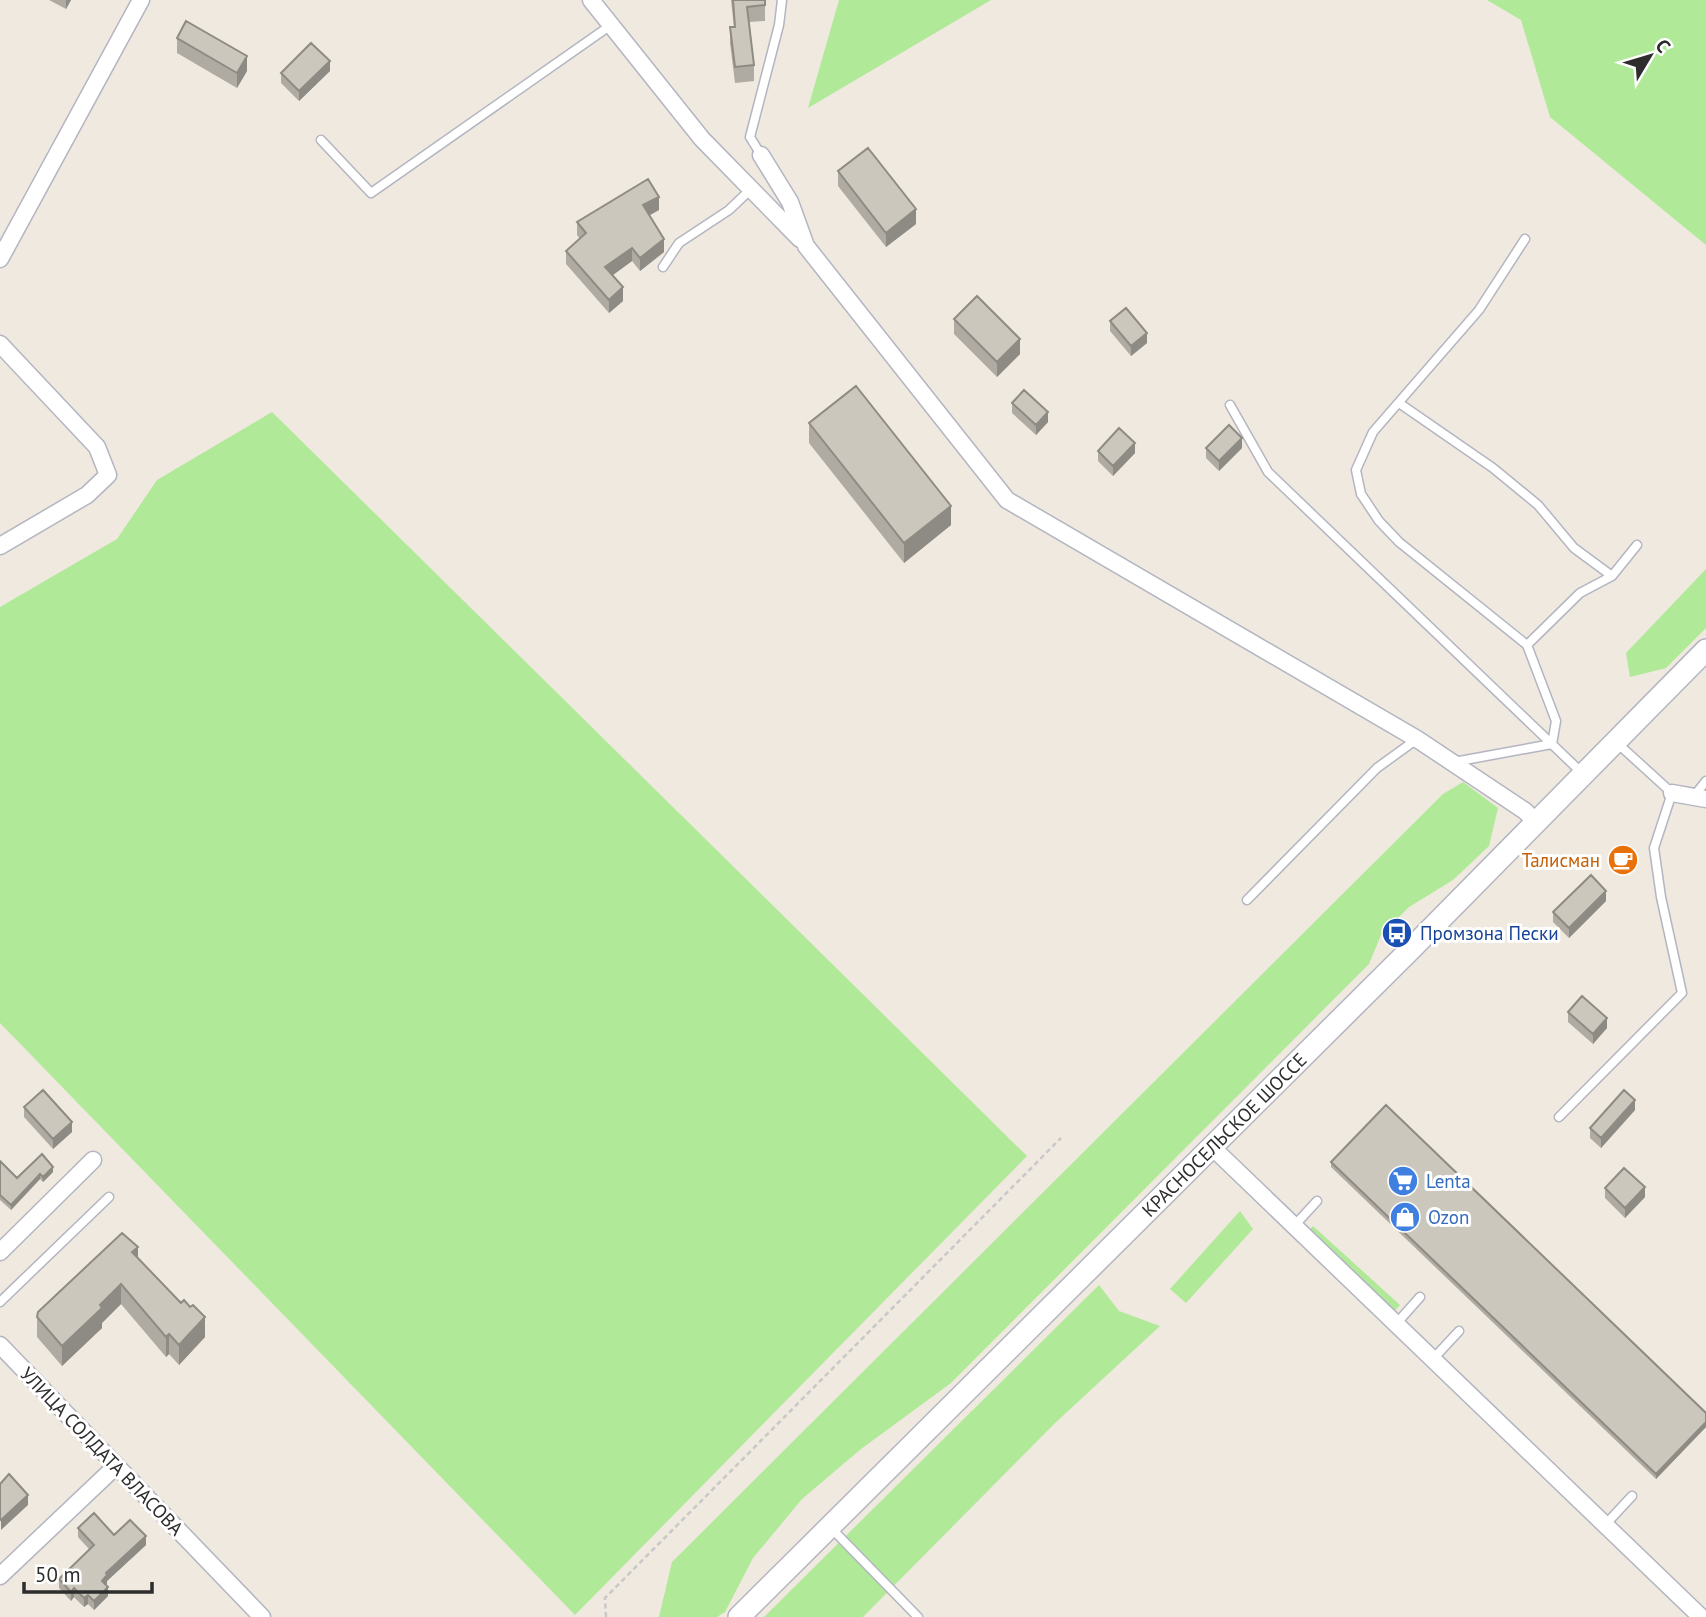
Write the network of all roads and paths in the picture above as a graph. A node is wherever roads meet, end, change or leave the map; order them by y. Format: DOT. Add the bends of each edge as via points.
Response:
graph roads {
  1 [pos="141,0"];
  2 [pos="591,0"];
  3 [pos="782,0"];
  4 [pos="611,25"];
  5 [pos="321,141"];
  6 [pos="761,155"];
  7 [pos="752,187"];
  8 [pos="1525,239"];
  9 [pos="806,246"];
  10 [pos="0,259"];
  11 [pos="663,267"];
  12 [pos="0,344"];
  13 [pos="1399,404"];
  14 [pos="1230,405"];
  15 [pos="1637,545"];
  16 [pos="0,546"];
  17 [pos="1612,576"];
  18 [pos="1527,645"];
  19 [pos="1706,650"];
  20 [pos="1416,738"];
  21 [pos="1616,742"];
  22 [pos="1552,744"];
  23 [pos="1451,762"];
  24 [pos="1584,774"];
  25 [pos="1706,781"];
  26 [pos="1672,793"];
  27 [pos="1701,797"];
  28 [pos="1536,822"];
  29 [pos="1247,900"];
  30 [pos="1559,1117"];
  31 [pos="1061,1138"];
  32 [pos="1212,1147"];
  33 [pos="93,1160"];
  34 [pos="108,1197"];
  35 [pos="1317,1201"];
  36 [pos="1294,1226"];
  37 [pos="0,1252"];
  38 [pos="1420,1297"];
  39 [pos="0,1302"];
  40 [pos="1396,1324"];
  41 [pos="1459,1331"];
  42 [pos="0,1346"];
  43 [pos="1433,1359"];
  44 [pos="116,1466"];
  45 [pos="1632,1496"];
  46 [pos="1605,1525"];
  47 [pos="830,1527"];
  48 [pos="0,1576"];
  49 [pos="261,1617"];
  50 [pos="606,1617"];
  51 [pos="739,1617"];
  52 [pos="918,1617"];
  53 [pos="1701,1617"];
  1 -- 10 [label="street"];
  2 -- 4 [label="street"];
  3 -- 6 [label="lane" via="750,137"];
  4 -- 5 [label="lane" via="372,193"];
  4 -- 7 [label="street" via="702,139"];
  6 -- 9 [label="street" via="790,202"];
  7 -- 9 [label="street"];
  7 -- 11 [label="lane" via="729,210 679,243"];
  8 -- 13 [label="lane" via="1479,310"];
  9 -- 20 [label="street" via="1007,500"];
  12 -- 16 [label="street" via="97,447 108,475 87,495"];
  13 -- 17 [label="lane" via="1493,468 1538,505 1574,548"];
  13 -- 18 [label="lane" via="1373,432 1362,453 1356,470 1361,494 1399,542"];
  14 -- 22 [label="lane" via="1268,472"];
  15 -- 17 [label="lane"];
  17 -- 18 [label="lane" via="1580,593"];
  18 -- 22 [label="lane" via="1556,721"];
  19 -- 21 [label="main road, КРАСНОСЕЛЬСКОЕ ШОССЕ"];
  20 -- 23 [label="street"];
  20 -- 29 [label="lane" via="1377,768"];
  21 -- 24 [label="main road, КРАСНОСЕЛЬСКОЕ ШОССЕ"];
  21 -- 26 [label="lane"];
  22 -- 23 [label="lane"];
  22 -- 24 [label="lane"];
  23 -- 28 [label="street"];
  24 -- 28 [label="main road, КРАСНОСЕЛЬСКОЕ ШОССЕ"];
  25 -- 27 [label="lane"];
  26 -- 27 [label="street"];
  26 -- 30 [label="lane" via="1654,848 1682,993"];
  28 -- 32 [label="main road, КРАСНОСЕЛЬСКОЕ ШОССЕ"];
  31 -- 50 [label="path" via="605,1598"];
  32 -- 36 [label="street"];
  32 -- 47 [label="main road, КРАСНОСЕЛЬСКОЕ ШОССЕ"];
  33 -- 37 [label="street"];
  34 -- 39 [label="lane"];
  35 -- 36 [label="lane"];
  36 -- 40 [label="street"];
  38 -- 40 [label="lane"];
  40 -- 43 [label="street"];
  41 -- 43 [label="lane"];
  42 -- 44 [label="street, УЛИЦА СОЛДАТА ВЛАСОВА"];
  43 -- 46 [label="street"];
  44 -- 48 [label="street"];
  44 -- 49 [label="street, УЛИЦА СОЛДАТА ВЛАСОВА"];
  45 -- 46 [label="lane"];
  46 -- 53 [label="street"];
  47 -- 51 [label="main road, КРАСНОСЕЛЬСКОЕ ШОССЕ"];
  47 -- 52 [label="lane"];
}
